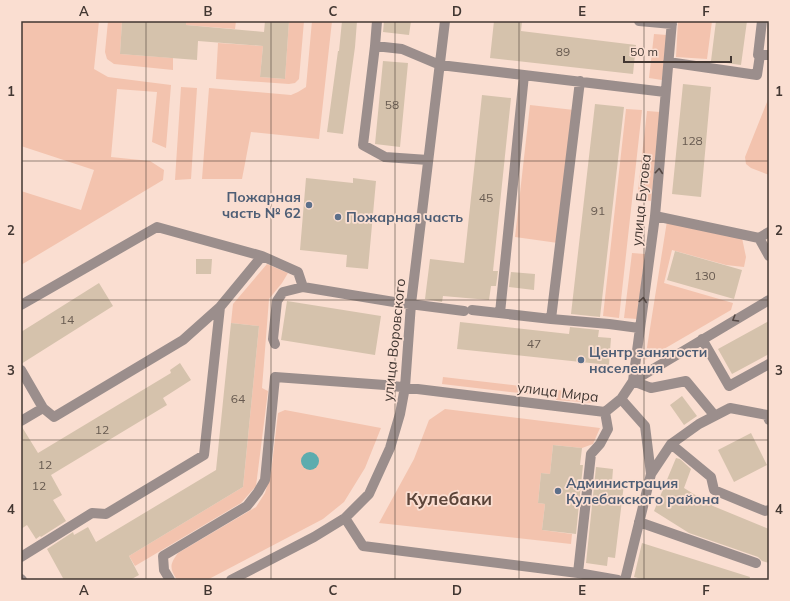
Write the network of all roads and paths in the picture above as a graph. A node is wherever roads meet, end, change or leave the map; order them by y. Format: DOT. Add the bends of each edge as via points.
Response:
graph roads {
  1 [pos="377,21"];
  2 [pos="445,21"];
  3 [pos="639,21"];
  4 [pos="762,21"];
  5 [pos="672,23"];
  6 [pos="375,46"];
  7 [pos="765,55"];
  8 [pos="668,62"];
  9 [pos="440,65"];
  10 [pos="524,75"];
  11 [pos="580,81"];
  12 [pos="666,92"];
  13 [pos="428,160"];
  14 [pos="655,216"];
  15 [pos="769,232"];
  16 [pos="759,238"];
  17 [pos="262,256"];
  18 [pos="769,256"];
  19 [pos="303,287"];
  20 [pos="769,300"];
  21 [pos="411,304"];
  22 [pos="21,305"];
  23 [pos="220,307"];
  24 [pos="500,313"];
  25 [pos="551,319"];
  26 [pos="640,328"];
  27 [pos="702,339"];
  28 [pos="275,344"];
  29 [pos="769,364"];
  30 [pos="21,370"];
  31 [pos="633,380"];
  32 [pos="405,387"];
  33 [pos="621,399"];
  34 [pos="43,408"];
  35 [pos="604,412"];
  36 [pos="715,416"];
  37 [pos="768,417"];
  38 [pos="21,421"];
  39 [pos="671,444"];
  40 [pos="651,474"];
  41 [pos="769,510"];
  42 [pos="345,518"];
  43 [pos="639,522"];
  44 [pos="21,557"];
  45 [pos="756,563"];
  46 [pos="578,573"];
  47 [pos="561,576"];
  48 [pos="170,580"];
  49 [pos="231,580"];
  50 [pos="618,580"];
  51 [pos="625,580"];
  1 -- 6 [label="street"];
  2 -- 9 [label="street, улица Воровского"];
  3 -- 5 [label="street"];
  4 -- 7 [label="street" via="758,55"];
  5 -- 8 [label="street, улица Бутова"];
  6 -- 9 [label="street" via="402,49"];
  6 -- 13 [label="street" via="364,145 385,157"];
  7 -- 8 [label="street" via="757,75"];
  8 -- 12 [label="street, улица Бутова"];
  9 -- 10 [label="street"];
  9 -- 13 [label="street, улица Воровского"];
  10 -- 11 [label="street"];
  10 -- 24 [label="street"];
  11 -- 12 [label="street"];
  11 -- 25 [label="street"];
  14 -- 12 [label="street, улица Бутова, one-way"];
  13 -- 21 [label="street, улица Воровского"];
  14 -- 16 [label="street"];
  26 -- 14 [label="street, улица Бутова, one-way"];
  15 -- 16 [label="street"];
  16 -- 18 [label="street"];
  17 -- 19 [label="street" via="298,272"];
  17 -- 22 [label="street" via="157,227"];
  17 -- 23 [label="street"];
  19 -- 21 [label="street"];
  19 -- 28 [label="street" via="283,292 277,302 273,339"];
  20 -- 27 [label="street, улица Мира, one-way"];
  21 -- 24 [label="street"];
  21 -- 32 [label="street, улица Воровского"];
  23 -- 34 [label="street" via="183,340 54,417"];
  23 -- 44 [label="street" via="204,455 106,514 92,513"];
  24 -- 25 [label="street"];
  25 -- 26 [label="street"];
  26 -- 31 [label="street, улица Бутова"];
  27 -- 29 [label="street" via="729,386"];
  27 -- 31 [label="street, улица Мира"];
  30 -- 34 [label="street"];
  31 -- 33 [label="street, улица Мира"];
  31 -- 36 [label="street" via="651,388 686,381"];
  32 -- 35 [label="street, улица Мира"];
  32 -- 42 [label="street, улица Воровского" via="390,448 369,494"];
  32 -- 48 [label="street, улица Мира" via="275,377 265,480 247,506 163,556 164,570"];
  33 -- 35 [label="street, улица Мира"];
  33 -- 40 [label="street" via="645,426"];
  34 -- 38 [label="street"];
  35 -- 46 [label="street" via="608,429 591,454"];
  36 -- 37 [label="street" via="730,408"];
  36 -- 39 [label="street"];
  39 -- 40 [label="street"];
  39 -- 41 [label="street" via="711,477 714,490 765,511"];
  40 -- 43 [label="street"];
  42 -- 47 [label="street" via="363,546"];
  42 -- 49 [label="street, улица Воровского"];
  43 -- 45 [label="street"];
  43 -- 51 [label="street"];
  46 -- 47 [label="street"];
  46 -- 50 [label="street"];
}
